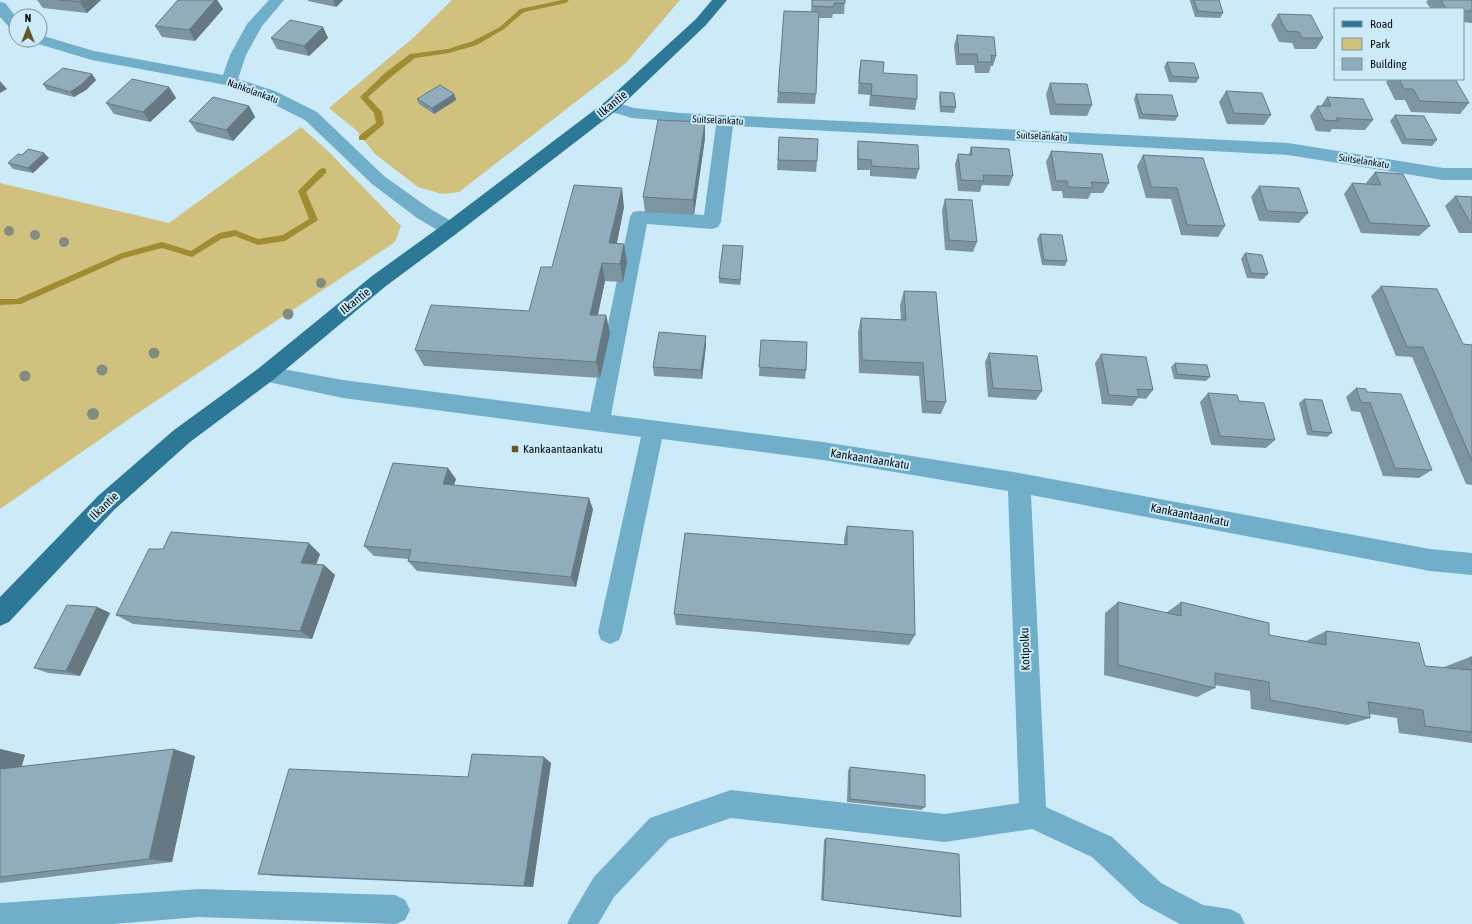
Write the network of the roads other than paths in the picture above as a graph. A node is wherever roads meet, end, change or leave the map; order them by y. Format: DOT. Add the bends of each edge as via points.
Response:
graph roads {
  1 [pos="278,0"];
  2 [pos="720,0"];
  3 [pos="0,6"];
  4 [pos="8,17"];
  5 [pos="48,43"];
  6 [pos="229,81"];
  7 [pos="611,106"];
  8 [pos="725,120"];
  9 [pos="1472,174"];
  10 [pos="450,229"];
  11 [pos="266,374"];
  12 [pos="599,422"];
  13 [pos="653,430"];
  14 [pos="1019,483"];
  15 [pos="1472,564"];
  16 [pos="0,614"];
  17 [pos="610,632"];
  18 [pos="1033,815"];
  19 [pos="395,910"];
  20 [pos="0,918"];
  21 [pos="582,924"];
  22 [pos="1230,924"];
  1 -- 6 [label="street" via="255,24 238,55"];
  2 -- 7 [label="main road, Ilkantie" via="701,22"];
  3 -- 4 [label="street"];
  5 -- 6 [label="street, Nahkolankatu" via="92,55"];
  6 -- 10 [label="street, Nahkolankatu" via="269,95 311,116 378,180"];
  7 -- 8 [label="street, Suitselankatu" via="632,113"];
  7 -- 10 [label="main road, Ilkantie"];
  8 -- 9 [label="street, Suitselankatu" via="1288,149 1443,174"];
  8 -- 12 [label="street" via="712,222 639,218"];
  10 -- 11 [label="main road, Ilkantie" via="379,281"];
  11 -- 12 [label="street, Kankaantaankatu" via="343,389"];
  11 -- 16 [label="main road, Ilkantie" via="182,436 106,503"];
  12 -- 13 [label="street, Kankaantaankatu"];
  13 -- 14 [label="street, Kankaantaankatu" via="823,451"];
  13 -- 17 [label="street"];
  14 -- 15 [label="street, Kankaantaankatu" via="1430,560"];
  14 -- 18 [label="street, Kotipolku"];
  18 -- 21 [label="street" via="945,828 731,804 660,828 604,887"];
  18 -- 22 [label="street" via="1102,846 1151,893 1200,919"];
  19 -- 20 [label="street" via="198,903"];
}
